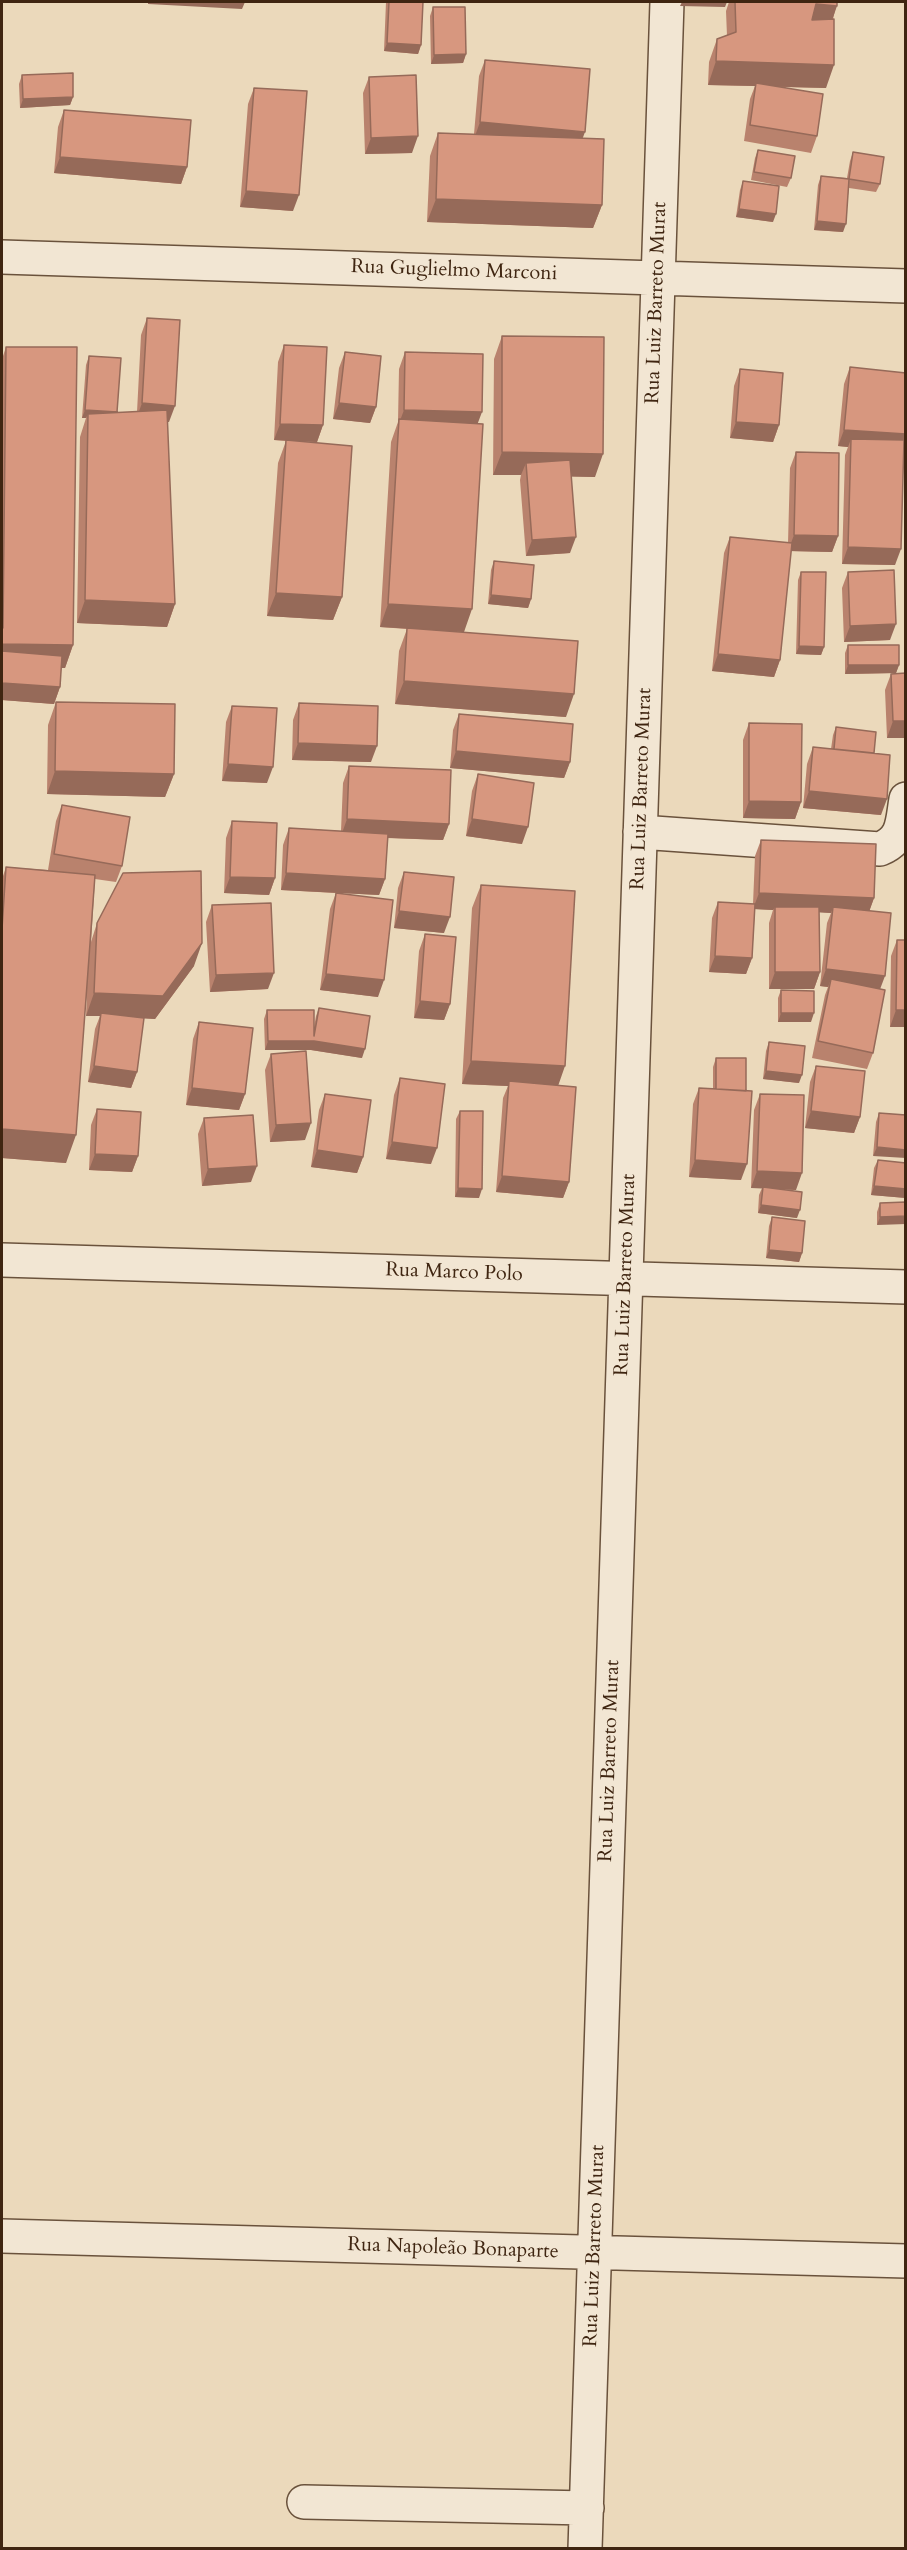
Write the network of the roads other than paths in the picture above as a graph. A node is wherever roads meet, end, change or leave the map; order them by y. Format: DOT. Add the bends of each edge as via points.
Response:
graph roads {
  1 [pos="667,2"];
  2 [pos="2,257"];
  3 [pos="658,278"];
  4 [pos="906,286"];
  5 [pos="906,799"];
  6 [pos="640,832"];
  7 [pos="2,1260"];
  8 [pos="626,1278"];
  9 [pos="906,1287"];
  10 [pos="2,2236"];
  11 [pos="594,2253"];
  12 [pos="906,2261"];
  13 [pos="304,2502"];
  14 [pos="587,2508"];
  15 [pos="585,2548"];
  1 -- 3 [label="street, Rua Luiz Barreto Murat"];
  2 -- 3 [label="street, Rua Guglielmo Marconi"];
  3 -- 4 [label="street, Rua Guglielmo Marconi"];
  3 -- 6 [label="street, Rua Luiz Barreto Murat"];
  5 -- 6 [label="street" via="900,831 892,844 880,849"];
  6 -- 8 [label="street, Rua Luiz Barreto Murat"];
  7 -- 8 [label="street, Rua Marco Polo"];
  8 -- 9 [label="street, Rua Marco Polo"];
  8 -- 11 [label="street, Rua Luiz Barreto Murat"];
  10 -- 11 [label="street, Rua Napoleão Bonaparte"];
  11 -- 12 [label="street, Rua Napoleão Bonaparte"];
  11 -- 14 [label="street, Rua Luiz Barreto Murat"];
  13 -- 14 [label="street"];
  14 -- 15 [label="street, Rua Luiz Barreto Murat"];
}
